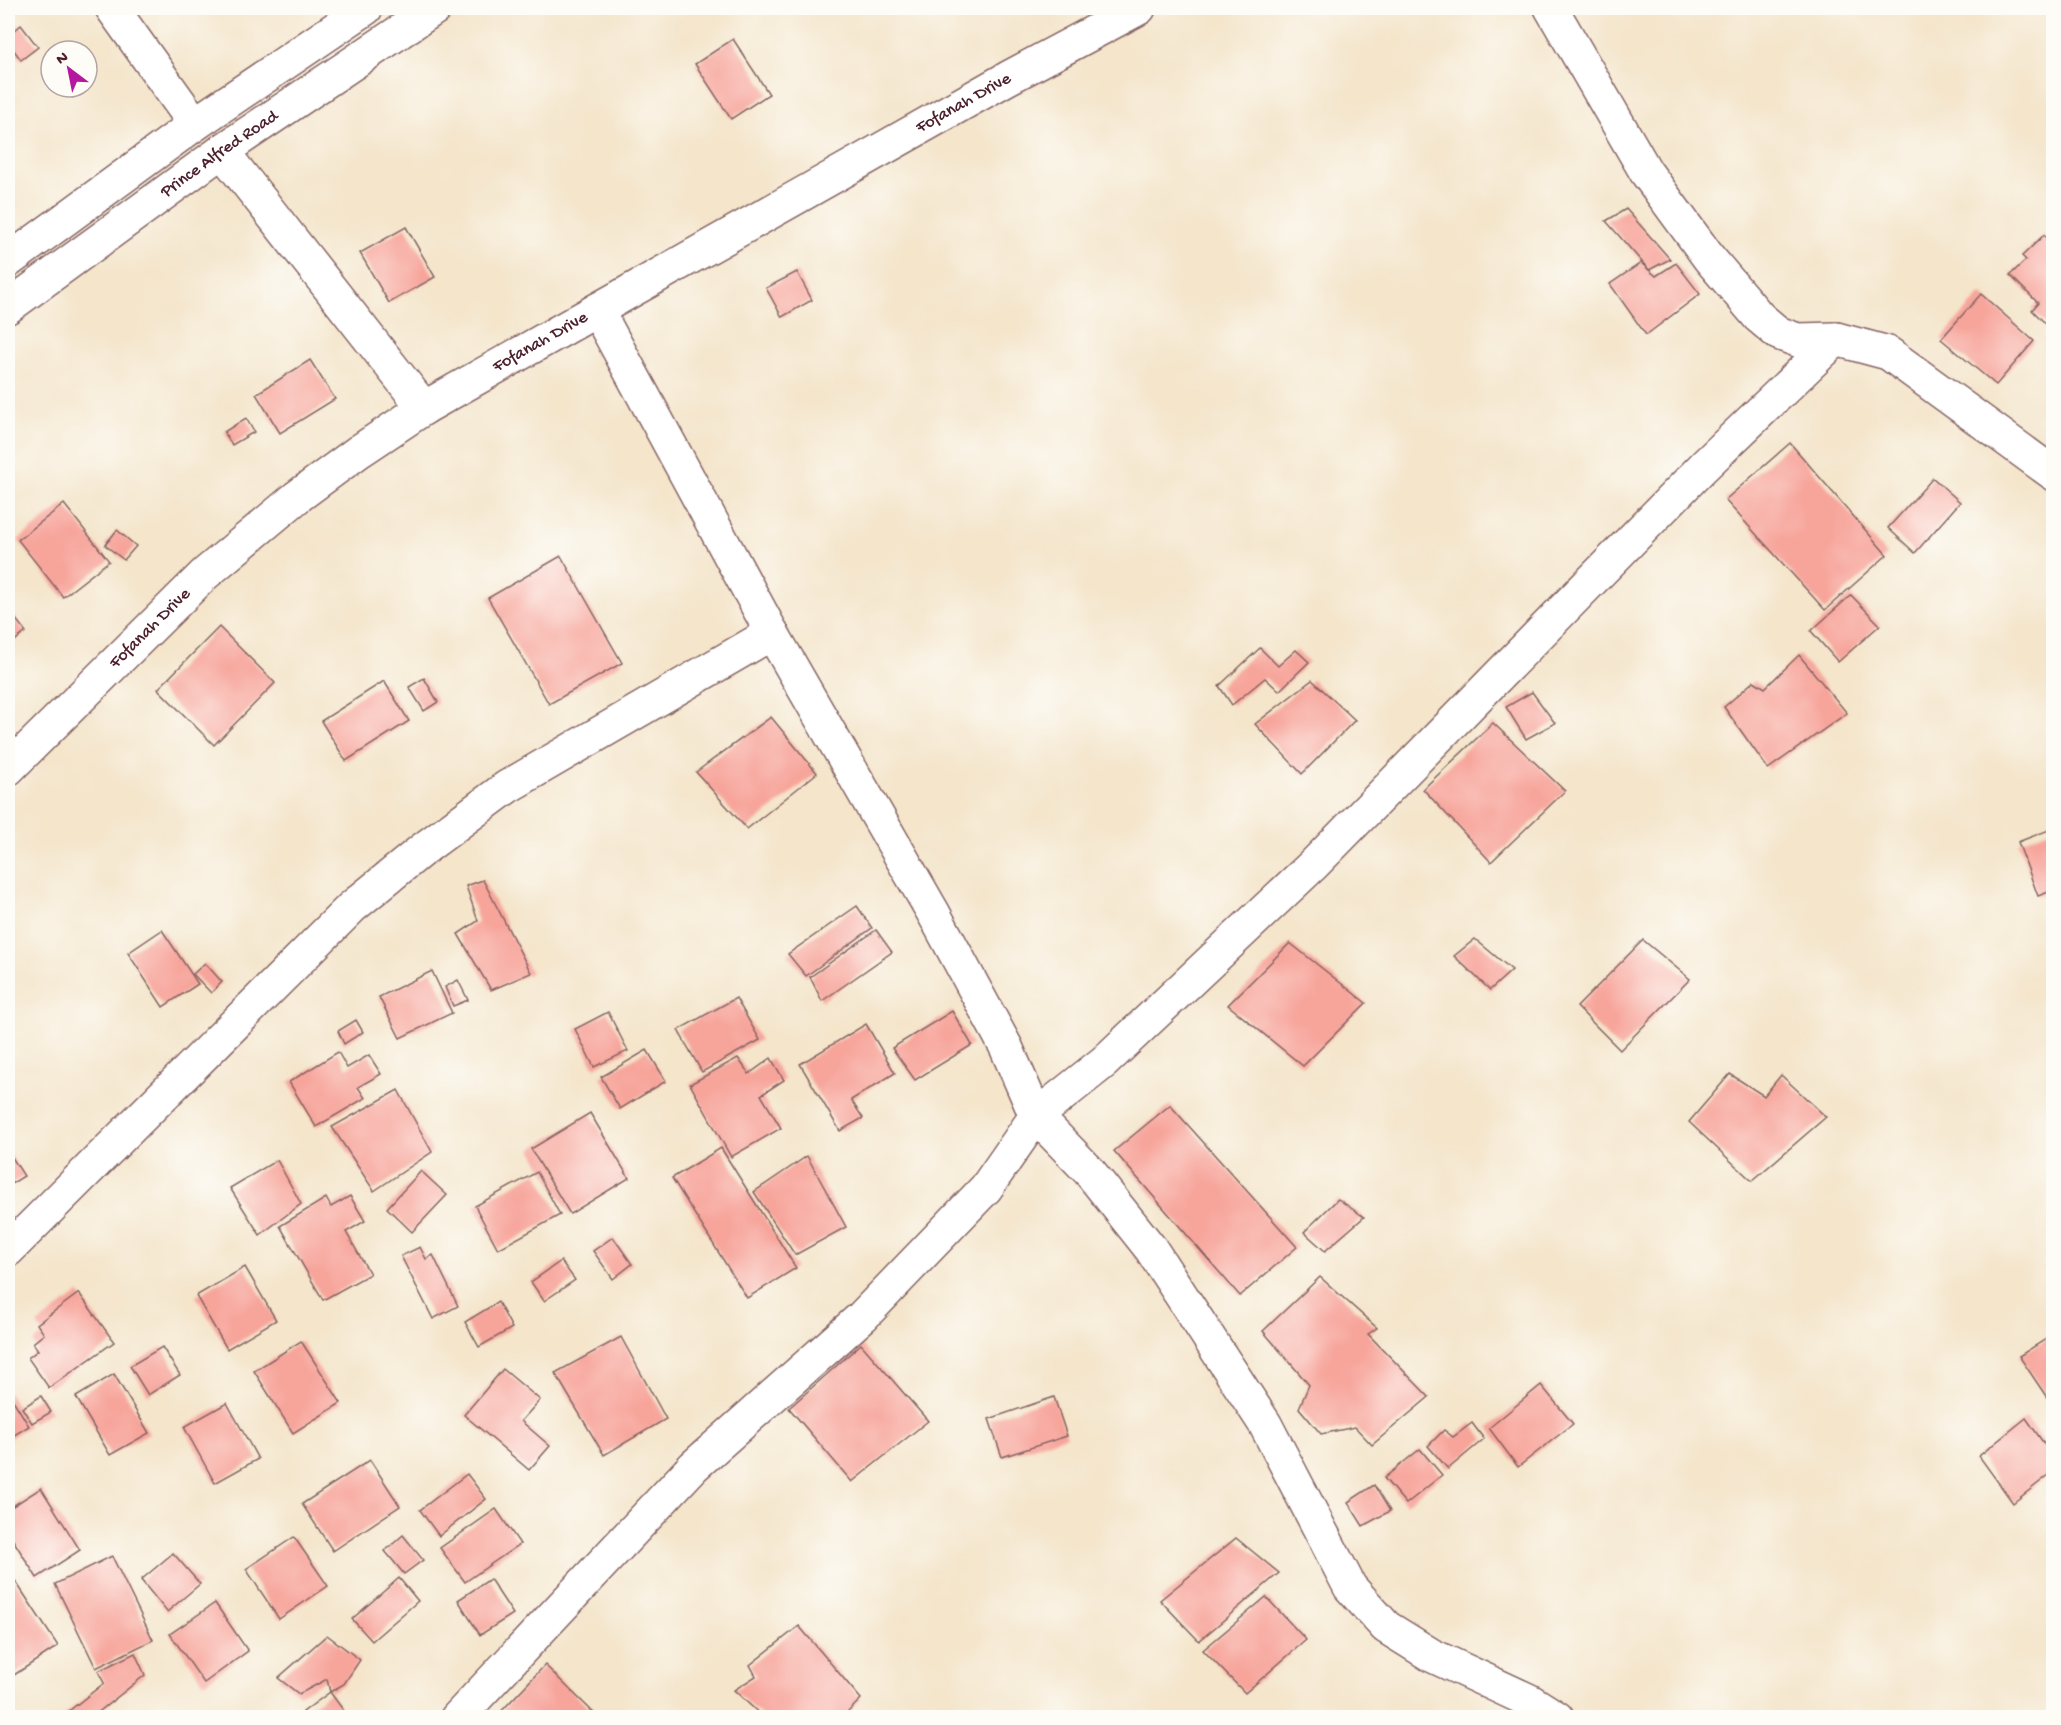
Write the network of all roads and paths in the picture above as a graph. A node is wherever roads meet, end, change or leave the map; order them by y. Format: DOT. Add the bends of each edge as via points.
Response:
graph roads {
  1 [pos="112,8"];
  2 [pos="366,8"];
  3 [pos="435,8"];
  4 [pos="1139,8"];
  5 [pos="1551,8"];
  6 [pos="195,124"];
  7 [pos="222,151"];
  8 [pos="8,261"];
  9 [pos="8,307"];
  10 [pos="597,309"];
  11 [pos="1836,339"];
  12 [pos="424,408"];
  13 [pos="2054,474"];
  14 [pos="772,633"];
  15 [pos="8,769"];
  16 [pos="1036,1116"];
  17 [pos="8,1250"];
  18 [pos="457,1718"];
  19 [pos="1557,1718"];
  1 -- 6 [label="main road"];
  2 -- 6 [label="main road, Prince Alfred Road"];
  3 -- 7 [label="main road, Prince Alfred Road"];
  4 -- 10 [label="main road, Fofanah Drive"];
  5 -- 11 [label="main road" via="1646,172 1709,258 1759,317 1778,333 1797,339"];
  6 -- 8 [label="main road, Prince Alfred Road"];
  7 -- 9 [label="main road, Prince Alfred Road"];
  7 -- 12 [label="main road"];
  10 -- 12 [label="main road, Fofanah Drive"];
  10 -- 14 [label="main road"];
  11 -- 13 [label="main road" via="1888,353"];
  11 -- 16 [label="main road" via="1694,475 1314,864 1104,1062"];
  12 -- 15 [label="main road, Fofanah Drive" via="297,497 205,574"];
  14 -- 16 [label="main road" via="945,934 1006,1047"];
  14 -- 17 [label="main road" via="507,787 422,850 352,907"];
  16 -- 18 [label="main road" via="986,1188 872,1308 694,1466"];
  16 -- 19 [label="main road" via="1089,1171 1157,1259 1265,1424 1350,1587 1386,1627 1431,1655 1530,1701"];
}
